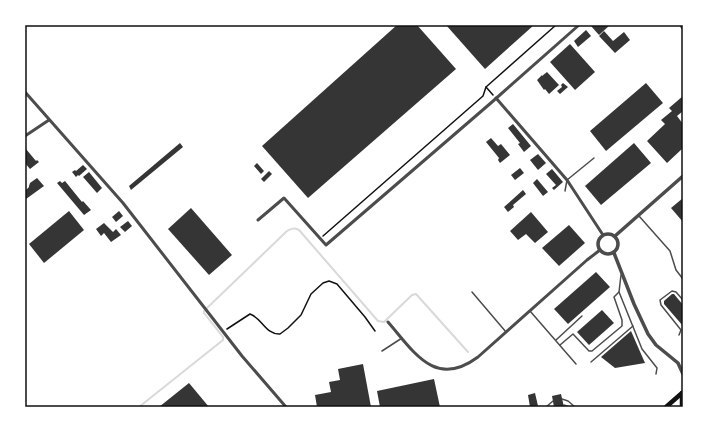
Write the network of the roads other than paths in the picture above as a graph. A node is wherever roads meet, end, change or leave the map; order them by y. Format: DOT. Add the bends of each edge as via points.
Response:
graph roads {
  1 [pos="578,25"];
  2 [pos="681,25"];
  3 [pos="683,28"];
  4 [pos="25,92"];
  5 [pos="496,98"];
  6 [pos="49,120"];
  7 [pos="25,136"];
  8 [pos="594,158"];
  9 [pos="683,176"];
  10 [pos="567,180"];
  11 [pos="565,191"];
  12 [pos="638,215"];
  13 [pos="258,220"];
  14 [pos="603,235"];
  15 [pos="615,236"];
  16 [pos="600,250"];
  17 [pos="614,253"];
  18 [pos="621,273"];
  19 [pos="683,279"];
  20 [pos="472,292"];
  21 [pos="619,292"];
  22 [pos="683,300"];
  23 [pos="530,311"];
  24 [pos="582,316"];
  25 [pos="388,322"];
  26 [pos="632,326"];
  27 [pos="506,332"];
  28 [pos="679,335"];
  29 [pos="402,338"];
  30 [pos="556,340"];
  31 [pos="560,344"];
  32 [pos="382,351"];
  33 [pos="591,362"];
  34 [pos="576,364"];
  35 [pos="678,364"];
  36 [pos="683,364"];
  37 [pos="656,374"];
  38 [pos="683,374"];
  39 [pos="683,391"];
  40 [pos="562,399"];
  41 [pos="552,400"];
  42 [pos="564,405"];
  43 [pos="286,407"];
  44 [pos="546,407"];
  45 [pos="569,407"];
  46 [pos="575,407"];
  47 [pos="666,407"];
  48 [pos="682,407"];
  1 -- 5 [label="street"];
  2 -- 3 [label="street"];
  4 -- 6 [label="street"];
  5 -- 10 [label="street"];
  5 -- 13 [label="street" via="326,245 284,198"];
  6 -- 7 [label="street"];
  6 -- 43 [label="street" via="122,204 242,356"];
  8 -- 10 [label="lane"];
  9 -- 12 [label="street"];
  10 -- 11 [label="lane"];
  10 -- 14 [label="street"];
  12 -- 15 [label="street"];
  12 -- 19 [label="lane" via="670,251 676,270"];
  14 -- 15 [label="street"];
  14 -- 16 [label="street" via="598,243"];
  15 -- 17 [label="street" via="619,245"];
  16 -- 17 [label="street" via="605,254"];
  16 -- 23 [label="street"];
  17 -- 18 [label="street"];
  18 -- 21 [label="lane"];
  18 -- 35 [label="street" via="648,334 656,345"];
  20 -- 27 [label="lane"];
  21 -- 26 [label="lane"];
  21 -- 31 [label="lane" via="614,298 622,326 592,351 589,351 573,334"];
  22 -- 28 [label="lane" via="672,291 660,300 681,330"];
  23 -- 27 [label="street"];
  23 -- 30 [label="lane"];
  24 -- 30 [label="lane"];
  25 -- 29 [label="street"];
  26 -- 33 [label="lane"];
  26 -- 37 [label="lane" via="642,349 655,364"];
  27 -- 29 [label="street" via="469,364 460,368 444,369 424,363"];
  29 -- 32 [label="lane"];
  30 -- 31 [label="lane"];
  31 -- 34 [label="lane"];
  35 -- 36 [label="street"];
  35 -- 38 [label="street"];
  39 -- 47 [label="main road"];
  39 -- 48 [label="main road"];
  40 -- 46 [label="lane"];
  41 -- 44 [label="lane"];
  42 -- 45 [label="lane"];
}
